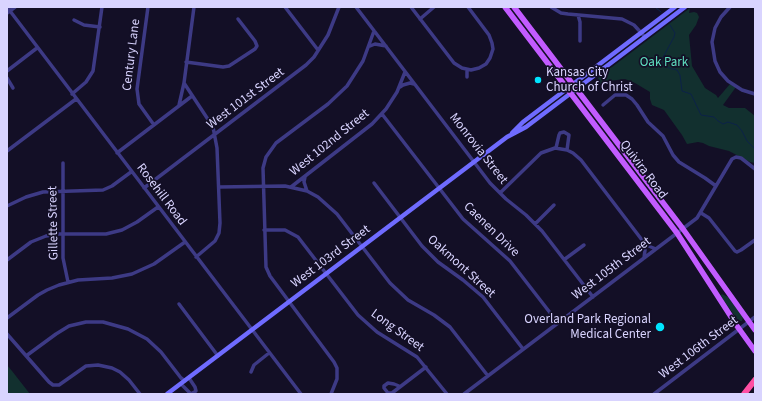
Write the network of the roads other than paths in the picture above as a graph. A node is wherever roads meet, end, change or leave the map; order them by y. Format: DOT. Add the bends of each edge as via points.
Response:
graph roads {
  1 [pos="15,7"];
  2 [pos="102,7"];
  3 [pos="148,7"];
  4 [pos="194,7"];
  5 [pos="285,7"];
  6 [pos="339,7"];
  7 [pos="356,7"];
  8 [pos="410,7"];
  9 [pos="434,7"];
  10 [pos="468,7"];
  11 [pos="505,7"];
  12 [pos="514,7"];
  13 [pos="552,7"];
  14 [pos="676,7"];
  15 [pos="685,7"];
  16 [pos="730,7"];
  17 [pos="8,10"];
  18 [pos="578,15"];
  19 [pos="238,19"];
  20 [pos="420,19"];
  21 [pos="74,20"];
  22 [pos="100,27"];
  23 [pos="374,31"];
  24 [pos="641,32"];
  25 [pos="645,37"];
  26 [pos="580,41"];
  27 [pos="370,46"];
  28 [pos="386,46"];
  29 [pos="37,48"];
  30 [pos="318,50"];
  31 [pos="186,62"];
  32 [pos="467,70"];
  33 [pos="7,71"];
  34 [pos="405,72"];
  35 [pos="467,77"];
  36 [pos="7,78"];
  37 [pos="184,83"];
  38 [pos="573,84"];
  39 [pos="415,85"];
  40 [pos="13,88"];
  41 [pos="399,88"];
  42 [pos="567,88"];
  43 [pos="577,89"];
  44 [pos="571,93"];
  45 [pos="72,94"];
  46 [pos="755,94"];
  47 [pos="192,96"];
  48 [pos="76,99"];
  49 [pos="603,104"];
  50 [pos="179,106"];
  51 [pos="382,114"];
  52 [pos="154,125"];
  53 [pos="215,134"];
  54 [pos="507,137"];
  55 [pos="556,148"];
  56 [pos="7,149"];
  57 [pos="567,150"];
  58 [pos="117,153"];
  59 [pos="474,162"];
  60 [pos="63,164"];
  61 [pos="755,169"];
  62 [pos="131,172"];
  63 [pos="306,176"];
  64 [pos="374,183"];
  65 [pos="262,186"];
  66 [pos="716,186"];
  67 [pos="219,187"];
  68 [pos="291,187"];
  69 [pos="144,188"];
  70 [pos="440,188"];
  71 [pos="63,191"];
  72 [pos="307,191"];
  73 [pos="500,193"];
  74 [pos="554,205"];
  75 [pos="7,206"];
  76 [pos="158,206"];
  77 [pos="701,213"];
  78 [pos="400,218"];
  79 [pos="535,224"];
  80 [pos="683,229"];
  81 [pos="264,230"];
  82 [pos="677,233"];
  83 [pos="63,234"];
  84 [pos="642,240"];
  85 [pos="755,240"];
  86 [pos="185,242"];
  87 [pos="584,245"];
  88 [pos="362,247"];
  89 [pos="656,249"];
  90 [pos="196,257"];
  91 [pos="644,258"];
  92 [pos="564,259"];
  93 [pos="7,260"];
  94 [pos="326,274"];
  95 [pos="68,282"];
  96 [pos="593,297"];
  97 [pos="289,302"];
  98 [pos="179,304"];
  99 [pos="755,317"];
  100 [pos="7,318"];
  101 [pos="749,322"];
  102 [pos="558,323"];
  103 [pos="739,329"];
  104 [pos="252,330"];
  105 [pos="755,330"];
  106 [pos="7,334"];
  107 [pos="523,349"];
  108 [pos="755,351"];
  109 [pos="269,353"];
  110 [pos="26,356"];
  111 [pos="218,356"];
  112 [pos="426,367"];
  113 [pos="251,372"];
  114 [pos="488,376"];
  115 [pos="755,380"];
  116 [pos="185,381"];
  117 [pos="399,386"];
  118 [pos="140,394"];
  119 [pos="167,394"];
  120 [pos="191,394"];
  121 [pos="300,394"];
  122 [pos="331,394"];
  123 [pos="447,394"];
  124 [pos="464,394"];
  125 [pos="654,394"];
  126 [pos="744,394"];
  1 -- 17 [label="street"];
  2 -- 22 [label="street"];
  3 -- 52 [label="street, Century Lane" via="137,89 139,104"];
  4 -- 31 [label="street"];
  5 -- 30 [label="street"];
  6 -- 30 [label="street, West 101st Street"];
  7 -- 23 [label="street, Monrovia Street"];
  8 -- 20 [label="street"];
  9 -- 20 [label="street"];
  10 -- 32 [label="street" via="489,35 492,53 486,64"];
  11 -- 42 [label="main road, Quivira Road"];
  12 -- 38 [label="main road, Quivira Road"];
  13 -- 18 [label="street" via="561,13"];
  14 -- 24 [label="main road, West 103rd Street"];
  15 -- 25 [label="main road, West 103rd Street"];
  16 -- 46 [label="street" via="715,28 712,42 715,61 728,81 742,90"];
  17 -- 29 [label="street, Rosehill Road"];
  18 -- 24 [label="street" via="622,19 630,22"];
  18 -- 26 [label="street"];
  19 -- 31 [label="street" via="255,41 255,49 229,66"];
  20 -- 32 [label="street" via="454,63"];
  21 -- 22 [label="street" via="84,25"];
  22 -- 45 [label="street" via="93,71 86,82"];
  23 -- 27 [label="street"];
  23 -- 28 [label="street, Monrovia Street"];
  24 -- 25 [label="street"];
  24 -- 38 [label="main road, West 103rd Street"];
  25 -- 43 [label="main road, West 103rd Street"];
  27 -- 28 [label="street"];
  27 -- 65 [label="street" via="347,86 272,148 266,157"];
  28 -- 34 [label="street, Monrovia Street"];
  29 -- 33 [label="street"];
  29 -- 45 [label="street, Rosehill Road"];
  30 -- 53 [label="street, West 101st Street" via="300,71"];
  31 -- 37 [label="street"];
  32 -- 35 [label="street"];
  34 -- 39 [label="street, Monrovia Street"];
  34 -- 41 [label="street, West 102nd Street"];
  36 -- 40 [label="street"];
  37 -- 47 [label="street"];
  37 -- 50 [label="street"];
  38 -- 42 [label="main road, West 103rd Street"];
  38 -- 43 [label="main road, Quivira Road"];
  39 -- 41 [label="street" via="410,83"];
  39 -- 59 [label="street, Monrovia Street"];
  41 -- 51 [label="street, West 102nd Street"];
  42 -- 44 [label="main road, Quivira Road"];
  42 -- 54 [label="main road, West 103rd Street"];
  43 -- 44 [label="main road, West 103rd Street"];
  43 -- 80 [label="main road, Quivira Road"];
  44 -- 54 [label="main road, West 103rd Street" via="526,127"];
  44 -- 82 [label="main road, Quivira Road"];
  45 -- 48 [label="street, Rosehill Road"];
  47 -- 50 [label="street"];
  47 -- 53 [label="street" via="211,122"];
  48 -- 56 [label="street"];
  48 -- 58 [label="street, Rosehill Road"];
  49 -- 66 [label="street" via="615,95 632,99 648,122 663,136 679,162"];
  50 -- 52 [label="street"];
  51 -- 63 [label="street, West 102nd Street"];
  51 -- 70 [label="street, Caenen Drive"];
  52 -- 58 [label="street"];
  53 -- 67 [label="street"];
  53 -- 69 [label="street, West 101st Street"];
  54 -- 59 [label="main road, West 103rd Street"];
  55 -- 57 [label="street"];
  55 -- 57 [label="street" via="558,135 564,132 569,135"];
  55 -- 73 [label="street" via="536,157"];
  57 -- 84 [label="street" via="585,165"];
  58 -- 62 [label="street, Rosehill Road"];
  59 -- 70 [label="main road, West 103rd Street"];
  59 -- 73 [label="street, Monrovia Street"];
  60 -- 71 [label="street, Gillette Street"];
  61 -- 66 [label="street, West 105th Street" via="743,158 734,158"];
  62 -- 69 [label="street, Rosehill Road"];
  62 -- 71 [label="street" via="103,190"];
  63 -- 68 [label="street, West 102nd Street"];
  63 -- 72 [label="street" via="304,182"];
  64 -- 78 [label="street, Oakmont Street"];
  65 -- 67 [label="street"];
  65 -- 68 [label="street"];
  65 -- 81 [label="street"];
  66 -- 77 [label="street, West 105th Street"];
  67 -- 90 [label="street" via="219,233 212,244"];
  68 -- 72 [label="street"];
  69 -- 76 [label="street, Rosehill Road"];
  70 -- 78 [label="main road, West 103rd Street"];
  70 -- 102 [label="street, Caenen Drive" via="470,227 510,260"];
  71 -- 75 [label="street" via="32,195"];
  71 -- 83 [label="street, Gillette Street"];
  72 -- 88 [label="street" via="331,207"];
  73 -- 79 [label="street, Monrovia Street"];
  74 -- 79 [label="street"];
  76 -- 83 [label="street" via="137,222 117,232"];
  76 -- 86 [label="street, Rosehill Road"];
  77 -- 80 [label="street, West 105th Street"];
  77 -- 85 [label="street" via="709,218 737,252"];
  78 -- 88 [label="main road, West 103rd Street"];
  78 -- 107 [label="street, Oakmont Street" via="429,254 483,297"];
  79 -- 92 [label="street, Monrovia Street"];
  80 -- 82 [label="street, West 105th Street"];
  80 -- 101 [label="main road, Quivira Road"];
  81 -- 94 [label="street, Long Street" via="285,230 296,235"];
  81 -- 97 [label="street" via="266,267"];
  82 -- 89 [label="street, West 105th Street"];
  82 -- 103 [label="main road, Quivira Road"];
  83 -- 93 [label="street" via="39,238"];
  83 -- 95 [label="street, Gillette Street" via="63,258"];
  84 -- 89 [label="street" via="646,245"];
  84 -- 91 [label="street"];
  86 -- 90 [label="street, Rosehill Road"];
  86 -- 95 [label="street" via="154,264 132,274"];
  87 -- 92 [label="street"];
  88 -- 94 [label="main road, West 103rd Street"];
  88 -- 114 [label="street" via="399,292 450,327"];
  89 -- 91 [label="street, West 105th Street"];
  90 -- 104 [label="street, Rosehill Road"];
  91 -- 96 [label="street, West 105th Street"];
  92 -- 96 [label="street, Monrovia Street"];
  94 -- 97 [label="main road, West 103rd Street"];
  94 -- 112 [label="street, Long Street" via="366,322 417,357"];
  95 -- 100 [label="street" via="38,295"];
  96 -- 102 [label="street, West 105th Street"];
  97 -- 104 [label="main road, West 103rd Street"];
  97 -- 122 [label="street" via="337,368 336,384"];
  98 -- 111 [label="street"];
  99 -- 101 [label="street, West 106th Street"];
  101 -- 103 [label="street, West 106th Street"];
  101 -- 105 [label="main road, Quivira Road"];
  102 -- 107 [label="street, West 105th Street"];
  103 -- 108 [label="main road, Quivira Road"];
  103 -- 125 [label="street, West 106th Street"];
  104 -- 109 [label="street, Rosehill Road"];
  104 -- 111 [label="main road, West 103rd Street"];
  106 -- 110 [label="street"];
  107 -- 114 [label="street, West 105th Street"];
  109 -- 113 [label="street" via="254,365"];
  109 -- 121 [label="street, Rosehill Road"];
  110 -- 116 [label="street" via="69,326 86,322 115,324 150,342"];
  110 -- 118 [label="street" via="53,385 59,385 86,366 98,365 120,372"];
  111 -- 116 [label="main road, West 103rd Street"];
  112 -- 117 [label="street"];
  112 -- 123 [label="street, Long Street"];
  114 -- 124 [label="street, West 105th Street"];
  115 -- 126 [label="highway"];
  116 -- 119 [label="main road, West 103rd Street"];
  116 -- 120 [label="street"];
  116 -- 120 [label="street" via="195,387 196,390"];
}
